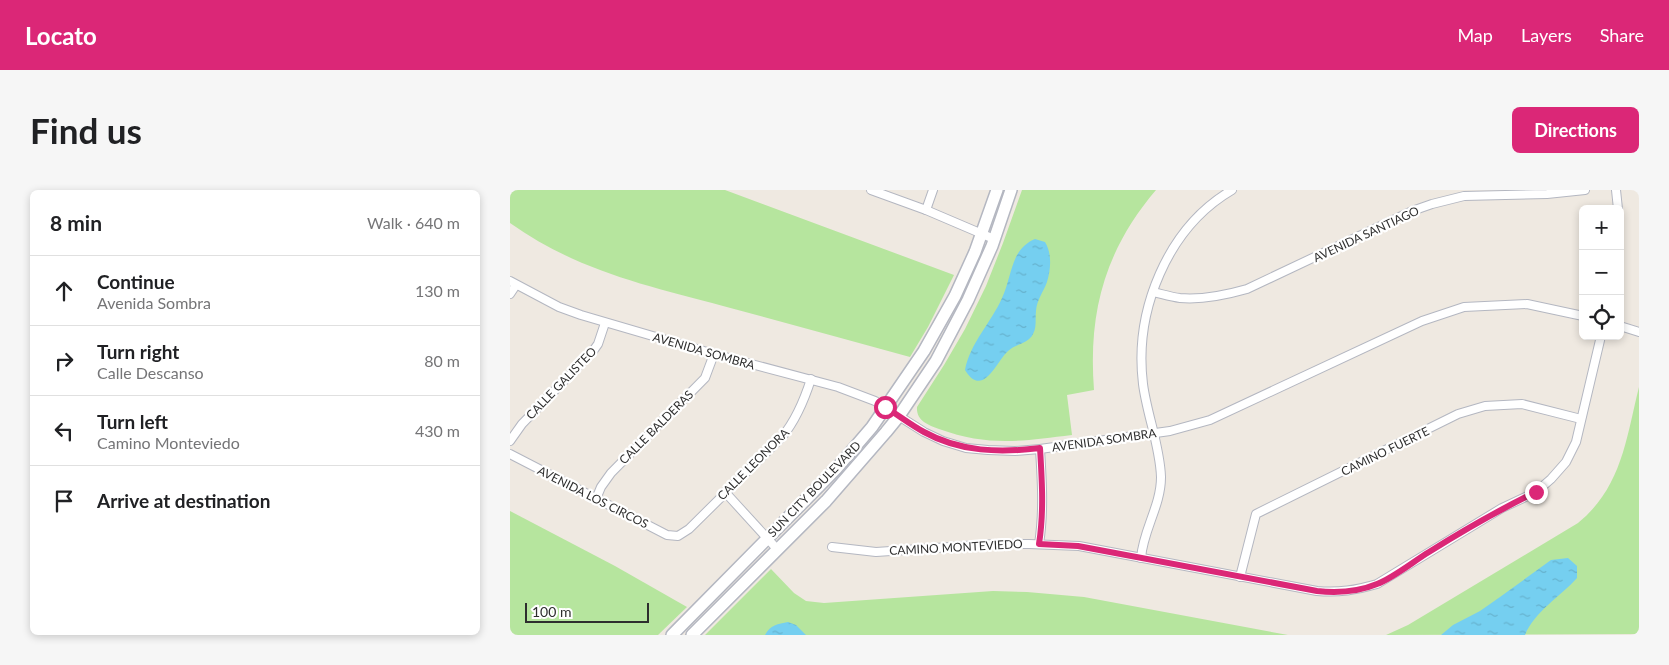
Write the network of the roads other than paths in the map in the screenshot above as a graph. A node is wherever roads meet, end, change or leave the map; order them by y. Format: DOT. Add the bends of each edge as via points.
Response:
graph roads {
  1 [pos="871,190"];
  2 [pos="933,190"];
  3 [pos="997,190"];
  4 [pos="1011,190"];
  5 [pos="1232,190"];
  6 [pos="1585,190"];
  7 [pos="1616,190"];
  8 [pos="1618,205"];
  9 [pos="926,210"];
  10 [pos="981,234"];
  11 [pos="994,239"];
  12 [pos="513,283"];
  13 [pos="1153,292"];
  14 [pos="510,294"];
  15 [pos="1579,315"];
  16 [pos="605,323"];
  17 [pos="1624,327"];
  18 [pos="1639,332"];
  19 [pos="1600,340"];
  20 [pos="714,354"];
  21 [pos="811,380"];
  22 [pos="885,407"];
  23 [pos="899,416"];
  24 [pos="1581,419"];
  25 [pos="1154,433"];
  26 [pos="510,441"];
  27 [pos="1040,448"];
  28 [pos="510,454"];
  29 [pos="726,492"];
  30 [pos="596,499"];
  31 [pos="678,536"];
  32 [pos="767,538"];
  33 [pos="1039,544"];
  34 [pos="832,547"];
  35 [pos="777,549"];
  36 [pos="1141,558"];
  37 [pos="1240,577"];
  38 [pos="672,635"];
  39 [pos="692,635"];
  1 -- 9 [label="street"];
  2 -- 9 [label="street"];
  3 -- 10 [label="street, SUN CITY BOULEVARD"];
  4 -- 11 [label="street, SUN CITY BOULEVARD"];
  5 -- 13 [label="street" via="1181,235"];
  6 -- 13 [label="street, AVENIDA SANTIAGO" via="1464,196 1412,212 1247,290 1196,298"];
  7 -- 8 [label="street"];
  9 -- 10 [label="street"];
  10 -- 11 [label="street"];
  10 -- 22 [label="street, SUN CITY BOULEVARD" via="955,296 924,351"];
  11 -- 23 [label="street, SUN CITY BOULEVARD" via="968,300 940,352"];
  12 -- 14 [label="street"];
  12 -- 16 [label="street, AVENIDA SOMBRA" via="559,307"];
  13 -- 25 [label="street" via="1144,332 1142,362 1146,403"];
  15 -- 25 [label="street, AVENIDA SOMBRA" via="1527,304 1464,306 1422,320 1210,420"];
  16 -- 20 [label="street, AVENIDA SOMBRA"];
  16 -- 26 [label="street, CALLE GALISTEO" via="593,351 522,424"];
  17 -- 18 [label="street"];
  19 -- 24 [label="street, CAMINO MONTEVIEDO"];
  20 -- 21 [label="street, AVENIDA SOMBRA"];
  20 -- 30 [label="street, CALLE BALDERAS" via="705,378 610,473"];
  21 -- 22 [label="street, AVENIDA SOMBRA" via="855,393"];
  21 -- 29 [label="street, CALLE LEONORA" via="791,426"];
  22 -- 23 [label="street, AVENIDA SOMBRA"];
  22 -- 32 [label="street, SUN CITY BOULEVARD" via="836,469"];
  23 -- 27 [label="street, AVENIDA SOMBRA" via="924,432 966,448 1015,451"];
  23 -- 35 [label="street, SUN CITY BOULEVARD" via="826,501"];
  24 -- 37 [label="street, CAMINO MONTEVIEDO" via="1576,442 1566,462 1536,492 1495,512 1377,584 1336,593"];
  24 -- 37 [label="street, CAMINO FUERTE" via="1522,404 1485,406 1458,414 1256,514"];
  25 -- 27 [label="street, AVENIDA SOMBRA"];
  25 -- 36 [label="street" via="1160,490"];
  27 -- 33 [label="street" via="1043,487"];
  28 -- 30 [label="street, AVENIDA LOS CIRCOS"];
  29 -- 31 [label="street, CALLE LEONORA"];
  29 -- 32 [label="street"];
  30 -- 31 [label="street, AVENIDA LOS CIRCOS" via="667,535"];
  32 -- 35 [label="street"];
  32 -- 38 [label="street, SUN CITY BOULEVARD"];
  33 -- 34 [label="street, CAMINO MONTEVIEDO" via="876,552"];
  33 -- 36 [label="street, CAMINO MONTEVIEDO" via="1078,546"];
  35 -- 39 [label="street, SUN CITY BOULEVARD"];
  36 -- 37 [label="street, CAMINO MONTEVIEDO"];
}
